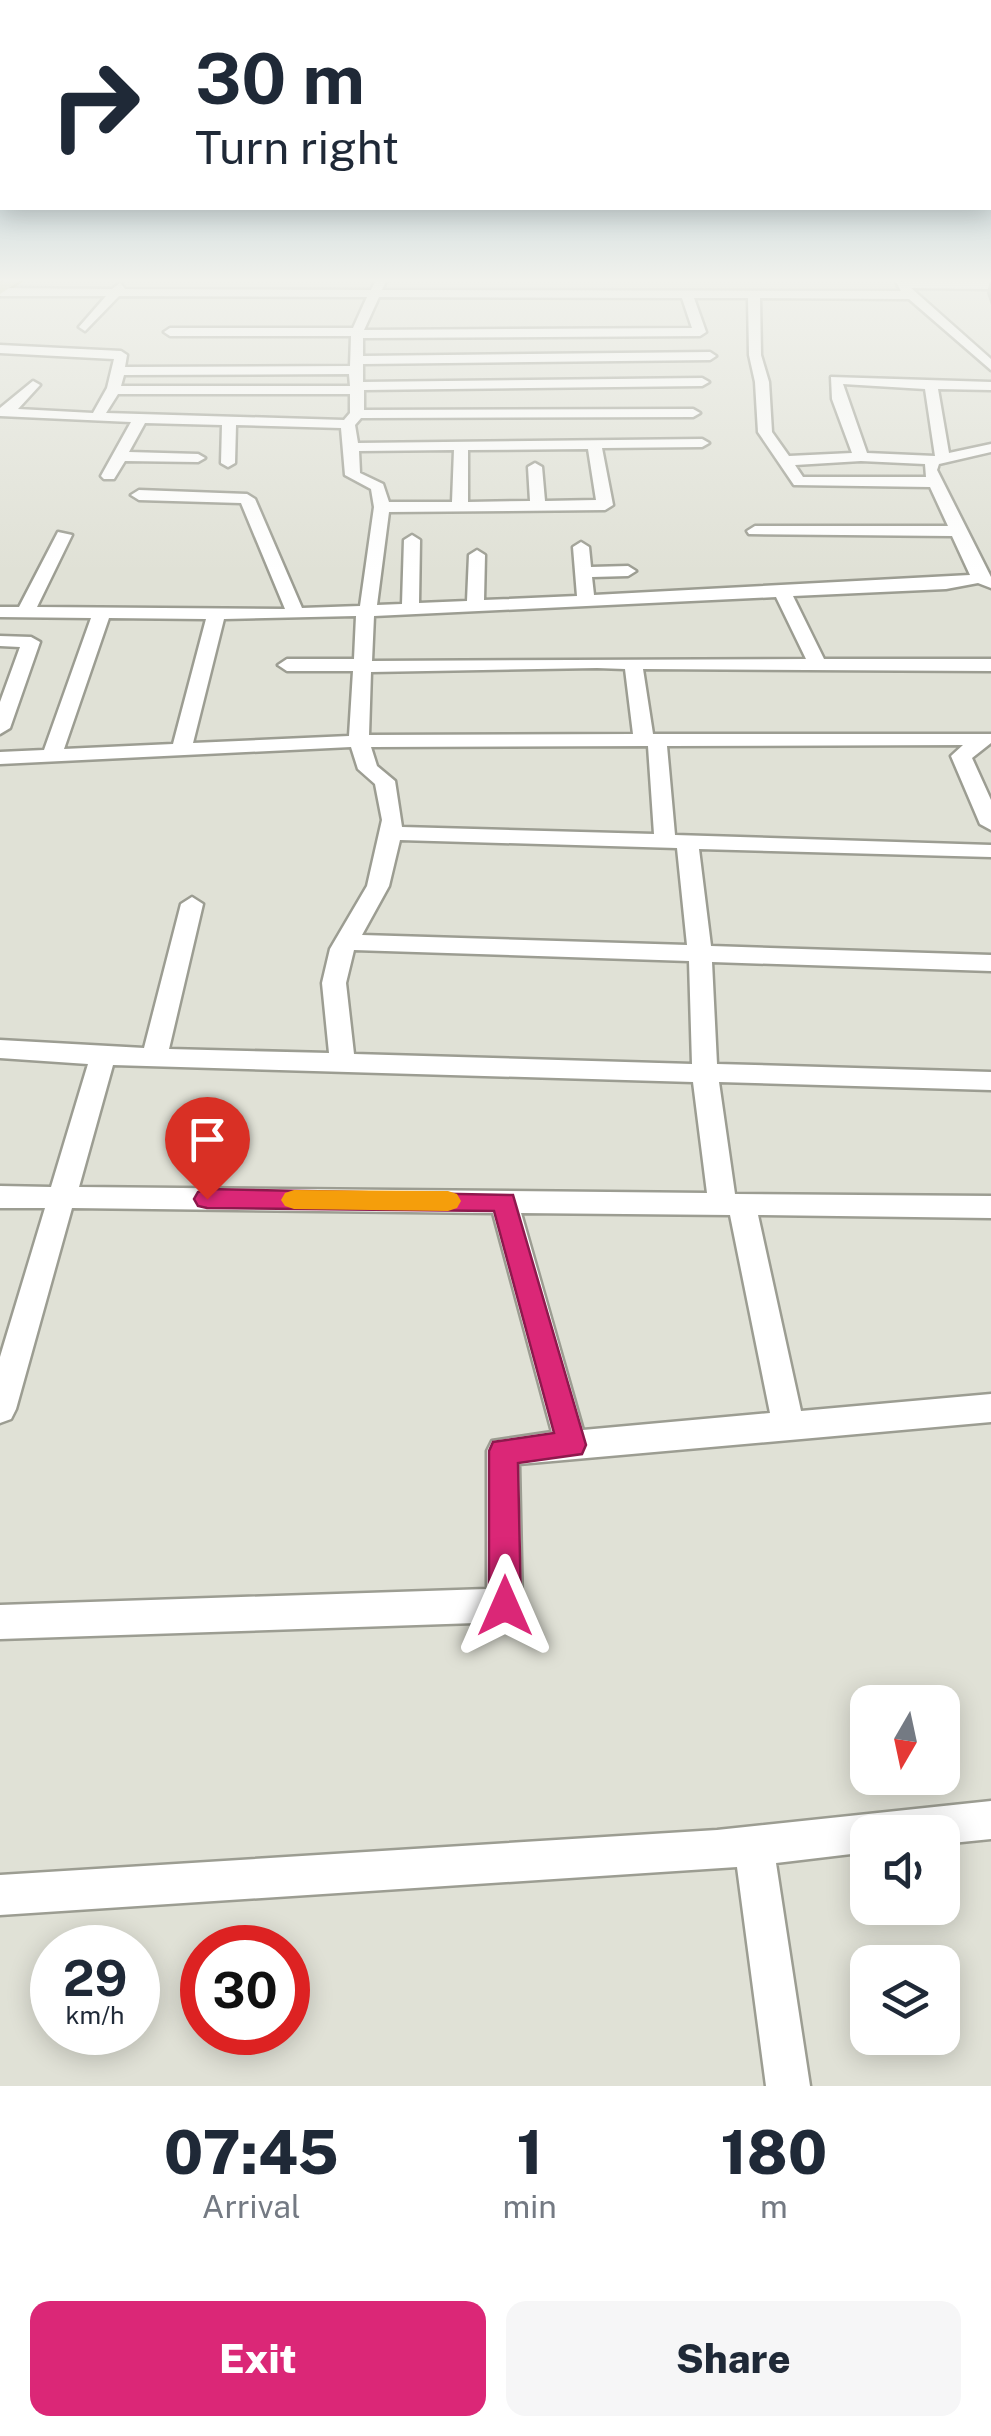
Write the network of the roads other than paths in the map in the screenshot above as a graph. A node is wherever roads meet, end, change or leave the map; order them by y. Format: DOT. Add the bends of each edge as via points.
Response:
graph roads {
  1 [pos="118,377"];
  2 [pos="350,377"];
  3 [pos="356,377"];
  4 [pos="367,377"];
  5 [pos="761,377"];
  6 [pos="702,382"];
  7 [pos="32,384"];
  8 [pos="580,384"];
  9 [pos="931,385"];
  10 [pos="991,386"];
  11 [pos="113,390"];
  12 [pos="586,412"];
  13 [pos="693,413"];
  14 [pos="5,416"];
  15 [pos="97,418"];
  16 [pos="140,419"];
  17 [pos="353,419"];
  18 [pos="229,421"];
  19 [pos="594,442"];
  20 [pos="702,444"];
  21 [pos="461,445"];
  22 [pos="351,447"];
  23 [pos="991,448"];
  24 [pos="120,456"];
  25 [pos="198,458"];
  26 [pos="861,458"];
  27 [pos="938,460"];
  28 [pos="785,461"];
  29 [pos="228,463"];
  30 [pos="536,468"];
  31 [pos="109,476"];
  32 [pos="936,482"];
  33 [pos="139,495"];
  34 [pos="460,506"];
  35 [pos="538,506"];
  36 [pos="382,507"];
  37 [pos="756,531"];
  38 [pos="958,531"];
  39 [pos="64,535"];
  40 [pos="412,540"];
  41 [pos="581,548"];
  42 [pos="477,555"];
  43 [pos="628,571"];
  44 [pos="584,572"];
  45 [pos="986,580"];
  46 [pos="782,592"];
  47 [pos="586,601"];
  48 [pos="475,606"];
  49 [pos="410,609"];
  50 [pos="366,611"];
  51 [pos="0,612"];
  52 [pos="25,613"];
  53 [pos="102,614"];
  54 [pos="216,614"];
  55 [pos="296,614"];
  56 [pos="0,641"];
  57 [pos="633,662"];
  58 [pos="817,663"];
  59 [pos="287,665"];
  60 [pos="991,665"];
  61 [pos="362,666"];
  62 [pos="0,728"];
  63 [pos="985,738"];
  64 [pos="650,740"];
  65 [pos="359,741"];
  66 [pos="182,749"];
  67 [pos="52,756"];
  68 [pos="0,758"];
  69 [pos="991,824"];
  70 [pos="390,834"];
  71 [pos="676,842"];
  72 [pos="991,851"];
  73 [pos="192,904"];
  74 [pos="346,942"];
  75 [pos="700,953"];
  76 [pos="991,962"];
  77 [pos="0,1049"];
  78 [pos="102,1056"];
  79 [pos="154,1058"];
  80 [pos="342,1062"];
  81 [pos="704,1075"];
  82 [pos="991,1082"];
  83 [pos="0,1197"];
  84 [pos="58,1198"];
  85 [pos="504,1202"];
  86 [pos="732,1204"];
  87 [pos="991,1207"];
  88 [pos="0,1409"];
  89 [pos="990,1412"];
  90 [pos="788,1426"];
  91 [pos="571,1445"];
  92 [pos="0,1622"];
  93 [pos="991,1820"];
  94 [pos="960,1823"];
  95 [pos="850,1835"];
  96 [pos="754,1846"];
  97 [pos="0,1894"];
  98 [pos="788,2086"];
  1 -- 11 [label="street"];
  2 -- 11 [label="street"];
  3 -- 17 [label="street"];
  4 -- 8 [label="street"];
  5 -- 28 [label="street" via="764,432"];
  6 -- 8 [label="street"];
  7 -- 14 [label="street"];
  8 -- 12 [label="street"];
  9 -- 10 [label="street"];
  9 -- 26 [label="street" via="836,380"];
  9 -- 27 [label="street"];
  11 -- 15 [label="street"];
  12 -- 13 [label="street"];
  12 -- 17 [label="street"];
  14 -- 15 [label="street"];
  15 -- 16 [label="street"];
  16 -- 18 [label="street"];
  16 -- 24 [label="street"];
  17 -- 18 [label="street"];
  17 -- 22 [label="street"];
  18 -- 29 [label="street"];
  19 -- 20 [label="street"];
  19 -- 21 [label="street"];
  19 -- 35 [label="street" via="606,505"];
  21 -- 22 [label="street"];
  21 -- 34 [label="street"];
  22 -- 36 [label="street" via="354,475 378,487"];
  23 -- 27 [label="street"];
  24 -- 25 [label="street"];
  24 -- 31 [label="street"];
  26 -- 27 [label="street"];
  26 -- 28 [label="street"];
  27 -- 32 [label="street" via="930,470"];
  28 -- 32 [label="street" via="799,482"];
  30 -- 35 [label="street"];
  32 -- 38 [label="street"];
  33 -- 55 [label="street" via="246,498"];
  34 -- 35 [label="street"];
  34 -- 36 [label="street"];
  36 -- 50 [label="street"];
  37 -- 38 [label="street"];
  38 -- 45 [label="street"];
  39 -- 52 [label="street"];
  40 -- 49 [label="street"];
  41 -- 44 [label="street"];
  42 -- 48 [label="street"];
  43 -- 44 [label="street"];
  44 -- 47 [label="street"];
  45 -- 46 [label="street"];
  46 -- 47 [label="street"];
  46 -- 58 [label="street"];
  47 -- 48 [label="street"];
  48 -- 49 [label="street"];
  49 -- 50 [label="street"];
  50 -- 55 [label="street"];
  50 -- 61 [label="street"];
  51 -- 52 [label="street"];
  52 -- 53 [label="street"];
  53 -- 54 [label="street"];
  53 -- 67 [label="street" via="75,671"];
  54 -- 55 [label="street"];
  54 -- 66 [label="street"];
  56 -- 62 [label="street" via="31,642"];
  57 -- 58 [label="street"];
  57 -- 61 [label="street"];
  57 -- 64 [label="street"];
  58 -- 60 [label="street"];
  59 -- 61 [label="street"];
  61 -- 65 [label="street"];
  63 -- 64 [label="street"];
  63 -- 69 [label="street" via="961,756"];
  64 -- 65 [label="street"];
  64 -- 71 [label="street"];
  65 -- 66 [label="street"];
  65 -- 70 [label="street" via="368,769 385,781"];
  66 -- 67 [label="street"];
  67 -- 68 [label="street"];
  70 -- 71 [label="street"];
  70 -- 74 [label="street" via="378,886"];
  71 -- 72 [label="street"];
  71 -- 75 [label="street"];
  73 -- 79 [label="street"];
  74 -- 75 [label="street"];
  74 -- 80 [label="street" via="334,983"];
  75 -- 76 [label="street"];
  75 -- 81 [label="street"];
  77 -- 78 [label="street"];
  78 -- 79 [label="street"];
  78 -- 84 [label="street"];
  79 -- 80 [label="street"];
  80 -- 81 [label="street"];
  81 -- 82 [label="street"];
  81 -- 86 [label="street"];
  83 -- 84 [label="street"];
  84 -- 85 [label="street"];
  84 -- 88 [label="street"];
  85 -- 86 [label="street"];
  85 -- 91 [label="street"];
  86 -- 87 [label="street"];
  86 -- 90 [label="street"];
  89 -- 90 [label="street"];
  90 -- 91 [label="street"];
  91 -- 92 [label="street" via="503,1451 505,1606"];
  93 -- 94 [label="street"];
  95 -- 96 [label="street"];
  96 -- 97 [label="street"];
  96 -- 98 [label="street"];
}
